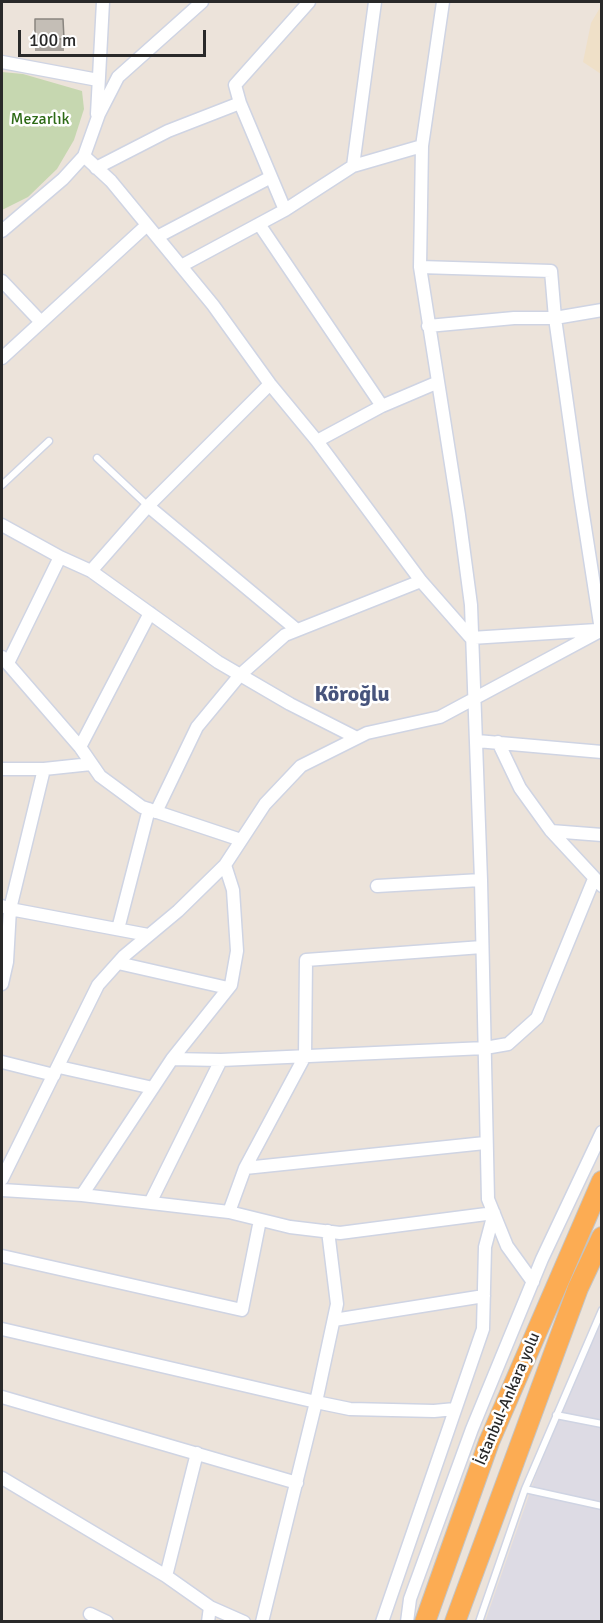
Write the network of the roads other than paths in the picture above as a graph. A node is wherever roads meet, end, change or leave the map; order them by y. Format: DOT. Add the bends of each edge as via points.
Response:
graph roads {
  1 [pos="103,2"];
  2 [pos="202,2"];
  3 [pos="309,2"];
  4 [pos="375,2"];
  5 [pos="443,2"];
  6 [pos="2,62"];
  7 [pos="98,80"];
  8 [pos="240,103"];
  9 [pos="96,122"];
  10 [pos="422,146"];
  11 [pos="84,156"];
  12 [pos="353,166"];
  13 [pos="96,168"];
  14 [pos="271,177"];
  15 [pos="285,210"];
  16 [pos="259,224"];
  17 [pos="147,225"];
  18 [pos="2,231"];
  19 [pos="157,237"];
  20 [pos="181,266"];
  21 [pos="420,267"];
  22 [pos="2,281"];
  23 [pos="602,310"];
  24 [pos="555,318"];
  25 [pos="41,322"];
  26 [pos="428,326"];
  27 [pos="2,358"];
  28 [pos="436,383"];
  29 [pos="270,384"];
  30 [pos="382,406"];
  31 [pos="49,441"];
  32 [pos="317,441"];
  33 [pos="97,458"];
  34 [pos="2,485"];
  35 [pos="148,506"];
  36 [pos="2,525"];
  37 [pos="60,557"];
  38 [pos="91,571"];
  39 [pos="421,581"];
  40 [pos="150,613"];
  41 [pos="297,630"];
  42 [pos="602,630"];
  43 [pos="471,638"];
  44 [pos="5,660"];
  45 [pos="240,675"];
  46 [pos="474,700"];
  47 [pos="357,738"];
  48 [pos="477,741"];
  49 [pos="498,742"];
  50 [pos="80,747"];
  51 [pos="602,752"];
  52 [pos="92,764"];
  53 [pos="2,769"];
  54 [pos="44,769"];
  55 [pos="152,810"];
  56 [pos="551,831"];
  57 [pos="602,835"];
  58 [pos="242,840"];
  59 [pos="225,865"];
  60 [pos="481,880"];
  61 [pos="598,882"];
  62 [pos="377,886"];
  63 [pos="6,907"];
  64 [pos="118,930"];
  65 [pos="148,935"];
  66 [pos="482,947"];
  67 [pos="118,963"];
  68 [pos="2,984"];
  69 [pos="228,988"];
  70 [pos="485,1048"];
  71 [pos="305,1056"];
  72 [pos="172,1059"];
  73 [pos="221,1060"];
  74 [pos="2,1062"];
  75 [pos="57,1071"];
  76 [pos="153,1088"];
  77 [pos="602,1132"];
  78 [pos="485,1143"];
  79 [pos="245,1168"];
  80 [pos="2,1179"];
  81 [pos="602,1181"];
  82 [pos="2,1190"];
  83 [pos="82,1195"];
  84 [pos="150,1203"];
  85 [pos="229,1212"];
  86 [pos="494,1213"];
  87 [pos="260,1220"];
  88 [pos="328,1231"];
  89 [pos="602,1237"];
  90 [pos="2,1256"];
  91 [pos="533,1282"];
  92 [pos="484,1296"];
  93 [pos="602,1310"];
  94 [pos="334,1320"];
  95 [pos="2,1329"];
  96 [pos="2,1397"];
  97 [pos="316,1402"];
  98 [pos="455,1409"];
  99 [pos="556,1415"];
  100 [pos="602,1425"];
  101 [pos="197,1453"];
  102 [pos="2,1478"];
  103 [pos="297,1483"];
  104 [pos="525,1489"];
  105 [pos="602,1506"];
  106 [pos="166,1576"];
  107 [pos="210,1607"];
  108 [pos="90,1614"];
  109 [pos="107,1622"];
  110 [pos="208,1622"];
  111 [pos="244,1622"];
  112 [pos="262,1622"];
  113 [pos="382,1622"];
  114 [pos="406,1622"];
  115 [pos="425,1622"];
  116 [pos="455,1622"];
  117 [pos="478,1622"];
  1 -- 7 [label="street"];
  2 -- 9 [label="street" via="118,76"];
  3 -- 8 [label="street" via="235,85"];
  4 -- 12 [label="street"];
  5 -- 10 [label="street"];
  6 -- 7 [label="street"];
  7 -- 9 [label="street"];
  8 -- 13 [label="street" via="168,131"];
  8 -- 14 [label="street"];
  9 -- 11 [label="street"];
  10 -- 12 [label="street"];
  10 -- 21 [label="street"];
  11 -- 13 [label="street"];
  11 -- 18 [label="street"];
  12 -- 15 [label="street"];
  13 -- 17 [label="street"];
  14 -- 15 [label="street"];
  14 -- 19 [label="street"];
  15 -- 16 [label="street"];
  16 -- 20 [label="street"];
  16 -- 30 [label="street"];
  17 -- 19 [label="street"];
  17 -- 25 [label="street"];
  19 -- 20 [label="street"];
  20 -- 29 [label="street"];
  21 -- 24 [label="street" via="551,270"];
  21 -- 26 [label="street"];
  22 -- 25 [label="street"];
  23 -- 24 [label="street"];
  24 -- 26 [label="street"];
  24 -- 42 [label="street"];
  25 -- 27 [label="street"];
  26 -- 28 [label="street"];
  28 -- 30 [label="street"];
  28 -- 43 [label="street" via="459,515 471,605"];
  29 -- 32 [label="street"];
  29 -- 35 [label="street"];
  30 -- 32 [label="street"];
  31 -- 34 [label="lane"];
  32 -- 39 [label="street"];
  33 -- 35 [label="lane"];
  35 -- 38 [label="street"];
  35 -- 41 [label="street"];
  36 -- 37 [label="street"];
  37 -- 38 [label="street"];
  37 -- 44 [label="street"];
  38 -- 40 [label="street"];
  39 -- 41 [label="street"];
  39 -- 43 [label="street"];
  40 -- 45 [label="street"];
  40 -- 50 [label="street"];
  41 -- 45 [label="street" via="285,635"];
  42 -- 43 [label="street"];
  42 -- 46 [label="street"];
  43 -- 46 [label="street"];
  44 -- 50 [label="street"];
  45 -- 47 [label="street"];
  45 -- 55 [label="street" via="197,727"];
  46 -- 47 [label="street" via="440,717"];
  46 -- 48 [label="street"];
  47 -- 58 [label="street" via="302,766 265,804"];
  48 -- 49 [label="street"];
  48 -- 60 [label="street"];
  49 -- 51 [label="street"];
  49 -- 56 [label="street" via="520,788"];
  50 -- 52 [label="street"];
  52 -- 54 [label="street"];
  52 -- 55 [label="street" via="100,776"];
  53 -- 54 [label="street"];
  54 -- 63 [label="street"];
  55 -- 58 [label="street"];
  55 -- 64 [label="street"];
  56 -- 57 [label="street"];
  56 -- 61 [label="street"];
  58 -- 59 [label="street"];
  59 -- 65 [label="street"];
  59 -- 69 [label="street" via="234,890 237,951"];
  60 -- 62 [label="street"];
  60 -- 66 [label="street"];
  61 -- 70 [label="street" via="537,1018 508,1044"];
  63 -- 64 [label="street"];
  63 -- 68 [label="street" via="7,962"];
  64 -- 65 [label="street"];
  65 -- 67 [label="street"];
  66 -- 70 [label="street"];
  66 -- 71 [label="street" via="306,960"];
  67 -- 69 [label="street"];
  67 -- 75 [label="street" via="98,986"];
  69 -- 72 [label="street"];
  70 -- 71 [label="street"];
  70 -- 78 [label="street"];
  71 -- 73 [label="street"];
  71 -- 79 [label="street"];
  72 -- 73 [label="street"];
  72 -- 76 [label="street"];
  73 -- 84 [label="street"];
  74 -- 75 [label="street"];
  75 -- 76 [label="street"];
  75 -- 80 [label="street"];
  76 -- 83 [label="street"];
  77 -- 91 [label="street"];
  78 -- 79 [label="street"];
  78 -- 86 [label="street" via="488,1199"];
  79 -- 85 [label="street"];
  81 -- 115 [label="highway, İstanbul-Ankara yolu" via="489,1442"];
  82 -- 83 [label="street"];
  83 -- 84 [label="street"];
  84 -- 85 [label="street"];
  85 -- 87 [label="street"];
  86 -- 88 [label="street" via="340,1233"];
  86 -- 91 [label="street" via="507,1246"];
  86 -- 92 [label="street" via="485,1247"];
  87 -- 88 [label="street"];
  87 -- 90 [label="street" via="242,1310"];
  88 -- 94 [label="street" via="337,1304"];
  89 -- 116 [label="highway, İstanbul-Ankara yolu" via="578,1288"];
  91 -- 114 [label="street" via="448,1491 410,1599"];
  92 -- 94 [label="street"];
  92 -- 98 [label="street" via="483,1329"];
  93 -- 99 [label="lane"];
  94 -- 97 [label="street"];
  95 -- 97 [label="street"];
  96 -- 101 [label="street"];
  97 -- 98 [label="street" via="350,1409"];
  97 -- 103 [label="street"];
  98 -- 113 [label="street"];
  99 -- 100 [label="lane"];
  99 -- 104 [label="lane"];
  101 -- 103 [label="street"];
  101 -- 106 [label="street"];
  102 -- 106 [label="street"];
  103 -- 112 [label="street"];
  104 -- 105 [label="lane"];
  104 -- 117 [label="lane"];
  106 -- 107 [label="street"];
  107 -- 110 [label="street"];
  107 -- 111 [label="street"];
  108 -- 109 [label="street"];
}
